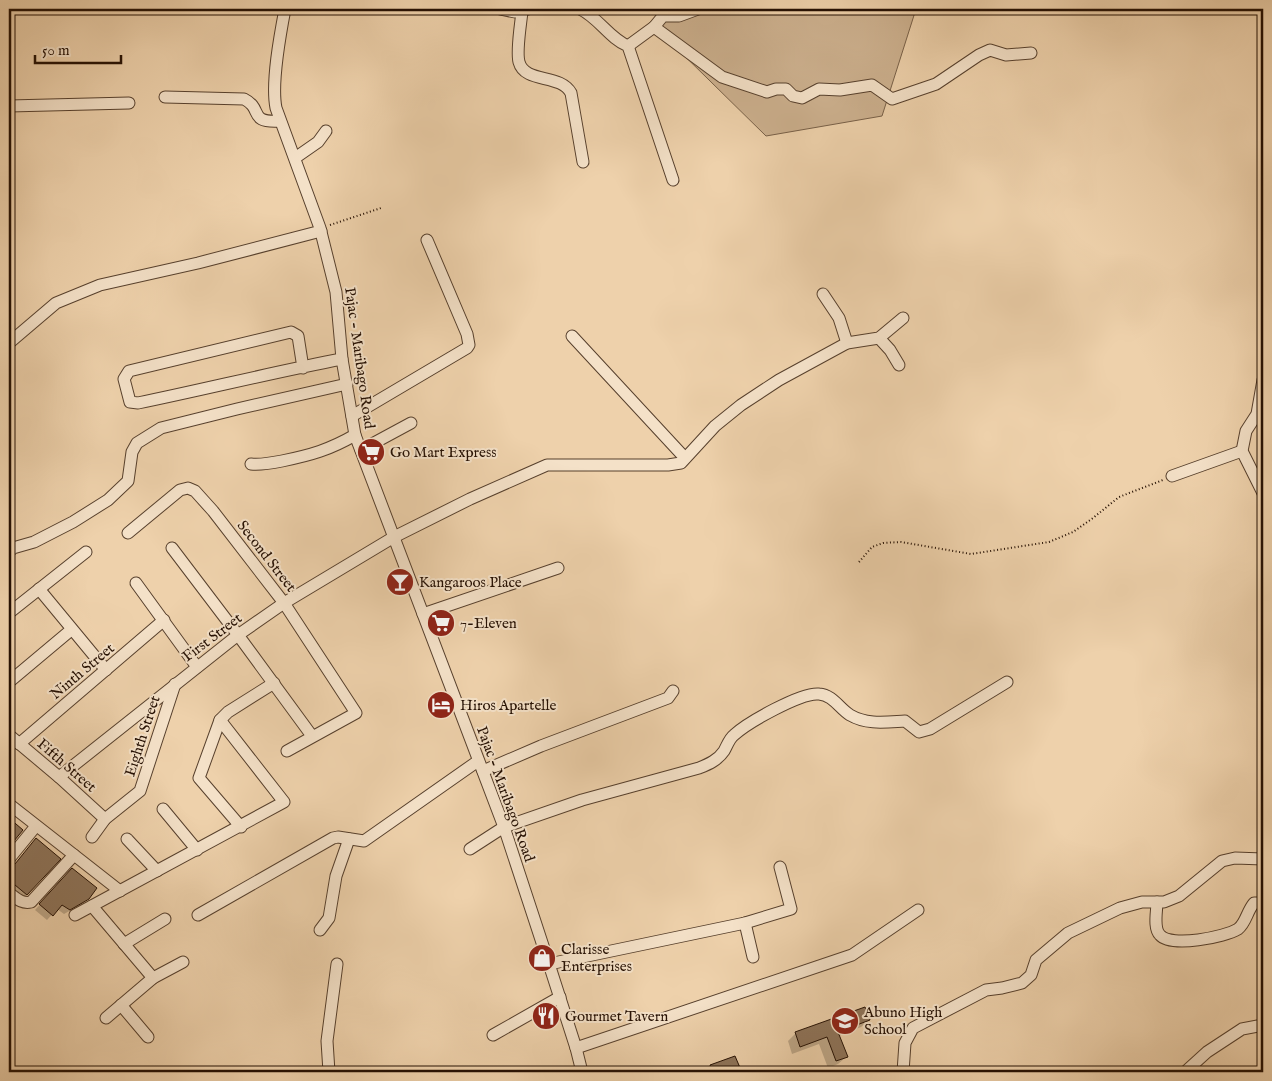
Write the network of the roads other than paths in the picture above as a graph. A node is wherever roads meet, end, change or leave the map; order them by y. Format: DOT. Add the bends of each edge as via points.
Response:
graph roads {
  1 [pos="285,9"];
  2 [pos="500,9"];
  3 [pos="580,9"];
  4 [pos="698,9"];
  5 [pos="526,10"];
  6 [pos="654,27"];
  7 [pos="628,46"];
  8 [pos="1030,53"];
  9 [pos="165,97"];
  10 [pos="129,103"];
  11 [pos="9,106"];
  12 [pos="280,121"];
  13 [pos="326,131"];
  14 [pos="295,158"];
  15 [pos="583,162"];
  16 [pos="673,180"];
  17 [pos="321,230"];
  18 [pos="427,240"];
  19 [pos="823,294"];
  20 [pos="903,318"];
  21 [pos="572,336"];
  22 [pos="879,338"];
  23 [pos="847,343"];
  24 [pos="9,344"];
  25 [pos="342,359"];
  26 [pos="898,365"];
  27 [pos="303,368"];
  28 [pos="1263,380"];
  29 [pos="347,384"];
  30 [pos="352,416"];
  31 [pos="411,423"];
  32 [pos="355,435"];
  33 [pos="362,450"];
  34 [pos="1242,450"];
  35 [pos="685,458"];
  36 [pos="251,464"];
  37 [pos="1172,476"];
  38 [pos="1263,494"];
  39 [pos="128,533"];
  40 [pos="394,537"];
  41 [pos="172,548"];
  42 [pos="9,552"];
  43 [pos="86,552"];
  44 [pos="558,568"];
  45 [pos="136,583"];
  46 [pos="39,589"];
  47 [pos="284,603"];
  48 [pos="9,613"];
  49 [pos="424,614"];
  50 [pos="164,620"];
  51 [pos="71,630"];
  52 [pos="238,634"];
  53 [pos="197,667"];
  54 [pos="106,670"];
  55 [pos="9,682"];
  56 [pos="1007,682"];
  57 [pos="274,683"];
  58 [pos="175,684"];
  59 [pos="673,691"];
  60 [pos="220,720"];
  61 [pos="9,735"];
  62 [pos="312,736"];
  63 [pos="19,744"];
  64 [pos="287,752"];
  65 [pos="480,766"];
  66 [pos="60,777"];
  67 [pos="9,804"];
  68 [pos="163,809"];
  69 [pos="106,819"];
  70 [pos="36,826"];
  71 [pos="241,827"];
  72 [pos="504,827"];
  73 [pos="92,837"];
  74 [pos="127,839"];
  75 [pos="349,839"];
  76 [pos="470,848"];
  77 [pos="198,850"];
  78 [pos="74,855"];
  79 [pos="9,858"];
  80 [pos="1263,859"];
  81 [pos="780,868"];
  82 [pos="157,871"];
  83 [pos="120,891"];
  84 [pos="9,893"];
  85 [pos="1157,902"];
  86 [pos="1263,903"];
  87 [pos="92,906"];
  88 [pos="918,910"];
  89 [pos="75,915"];
  90 [pos="198,915"];
  91 [pos="166,919"];
  92 [pos="745,924"];
  93 [pos="320,930"];
  94 [pos="124,944"];
  95 [pos="753,957"];
  96 [pos="183,962"];
  97 [pos="337,964"];
  98 [pos="549,964"];
  99 [pos="153,978"];
  100 [pos="560,997"];
  101 [pos="121,1005"];
  102 [pos="106,1018"];
  103 [pos="1262,1028"];
  104 [pos="494,1035"];
  105 [pos="148,1037"];
  106 [pos="576,1048"];
  107 [pos="329,1072"];
  108 [pos="582,1072"];
  109 [pos="903,1072"];
  110 [pos="1186,1072"];
  1 -- 12 [label="street, Pajac - Maribago Road" via="274,97"];
  2 -- 5 [label="street"];
  3 -- 7 [label="street"];
  4 -- 6 [label="street" via="679,16 663,16"];
  5 -- 15 [label="street" via="519,64 528,73 561,83 569,89"];
  6 -- 7 [label="street"];
  6 -- 8 [label="street" via="722,77 767,92 786,89 793,96 802,98 819,89 872,86 892,99 936,84 990,50 1006,55"];
  7 -- 16 [label="street"];
  9 -- 12 [label="street" via="244,99 264,121"];
  10 -- 11 [label="street"];
  12 -- 14 [label="street, Pajac - Maribago Road"];
  13 -- 14 [label="street" via="318,142"];
  14 -- 17 [label="street, Pajac - Maribago Road"];
  17 -- 24 [label="street" via="100,285 56,303"];
  17 -- 25 [label="street, Pajac - Maribago Road" via="336,292"];
  18 -- 30 [label="street" via="469,345"];
  19 -- 23 [label="street" via="839,318"];
  20 -- 22 [label="street"];
  21 -- 35 [label="street"];
  22 -- 23 [label="street"];
  22 -- 26 [label="street"];
  23 -- 35 [label="street" via="779,380 733,411"];
  25 -- 27 [label="street"];
  25 -- 29 [label="street, Pajac - Maribago Road"];
  27 -- 27 [label="street" via="138,403 130,402 124,379 129,371 291,332 298,336"];
  28 -- 34 [label="street" via="1257,414 1246,431"];
  29 -- 30 [label="street, Pajac - Maribago Road"];
  29 -- 42 [label="street" via="161,428 137,443 132,452 128,481 108,500 66,526"];
  30 -- 32 [label="street, Pajac - Maribago Road"];
  31 -- 33 [label="street"];
  32 -- 33 [label="street, Pajac - Maribago Road"];
  32 -- 36 [label="street" via="333,448 313,454"];
  33 -- 40 [label="street, Pajac - Maribago Road"];
  34 -- 37 [label="street"];
  34 -- 38 [label="street"];
  35 -- 40 [label="street, First Street" via="681,463 668,465 547,466"];
  39 -- 47 [label="street, Second Street" via="180,490 188,488 195,491"];
  40 -- 47 [label="street, First Street"];
  40 -- 49 [label="street, Pajac - Maribago Road"];
  41 -- 52 [label="street"];
  43 -- 46 [label="street"];
  44 -- 49 [label="street"];
  45 -- 50 [label="street"];
  46 -- 48 [label="street"];
  46 -- 51 [label="street"];
  47 -- 52 [label="street, First Street"];
  47 -- 62 [label="street, Second Street" via="356,713"];
  49 -- 65 [label="street, Pajac - Maribago Road"];
  50 -- 53 [label="street"];
  50 -- 54 [label="street, Ninth Street"];
  51 -- 54 [label="street"];
  51 -- 55 [label="street"];
  52 -- 53 [label="street, First Street"];
  52 -- 57 [label="street"];
  53 -- 58 [label="street, First Street"];
  54 -- 63 [label="street, Ninth Street"];
  56 -- 72 [label="street" via="930,729 919,732 905,721 872,723 850,715 831,698 818,694 791,701 732,736 715,761"];
  57 -- 60 [label="street"];
  57 -- 62 [label="street"];
  58 -- 66 [label="street, First Street"];
  58 -- 69 [label="street, Eighth Street" via="140,792"];
  59 -- 65 [label="street" via="668,698"];
  60 -- 71 [label="street" via="199,778"];
  60 -- 71 [label="street" via="284,802"];
  61 -- 63 [label="street, Fifth Street"];
  62 -- 64 [label="street"];
  63 -- 66 [label="street, Fifth Street"];
  65 -- 72 [label="street, Pajac - Maribago Road"];
  65 -- 75 [label="street" via="364,841"];
  66 -- 69 [label="street, Fifth Street"];
  67 -- 70 [label="street"];
  68 -- 77 [label="street"];
  69 -- 73 [label="street, Eighth Street"];
  70 -- 78 [label="street"];
  70 -- 79 [label="street"];
  71 -- 77 [label="street"];
  72 -- 76 [label="street"];
  72 -- 98 [label="street, Pajac - Maribago Road"];
  74 -- 82 [label="street"];
  75 -- 90 [label="street" via="333,838"];
  75 -- 93 [label="street" via="336,876 329,918"];
  77 -- 82 [label="street"];
  78 -- 83 [label="street"];
  78 -- 84 [label="street" via="31,902 25,903"];
  80 -- 85 [label="street" via="1222,861 1180,896"];
  81 -- 92 [label="street" via="791,909"];
  82 -- 83 [label="street"];
  83 -- 87 [label="street"];
  85 -- 86 [label="street" via="1157,930 1165,939 1173,941 1227,935 1239,928 1254,903"];
  85 -- 109 [label="street" via="1120,908 1068,933 1036,960 1031,975 1022,983 986,990 913,1028 905,1043"];
  87 -- 89 [label="street"];
  87 -- 94 [label="street"];
  88 -- 106 [label="street" via="852,955"];
  91 -- 94 [label="street"];
  92 -- 95 [label="street"];
  92 -- 98 [label="street"];
  94 -- 99 [label="street"];
  96 -- 99 [label="street"];
  97 -- 107 [label="street" via="327,1041"];
  98 -- 100 [label="street, Pajac - Maribago Road"];
  99 -- 101 [label="street"];
  100 -- 104 [label="street"];
  100 -- 106 [label="street, Pajac - Maribago Road"];
  101 -- 102 [label="street"];
  101 -- 105 [label="street"];
  103 -- 110 [label="street" via="1242,1029 1207,1052"];
  106 -- 108 [label="street, Pajac - Maribago Road"];
}
